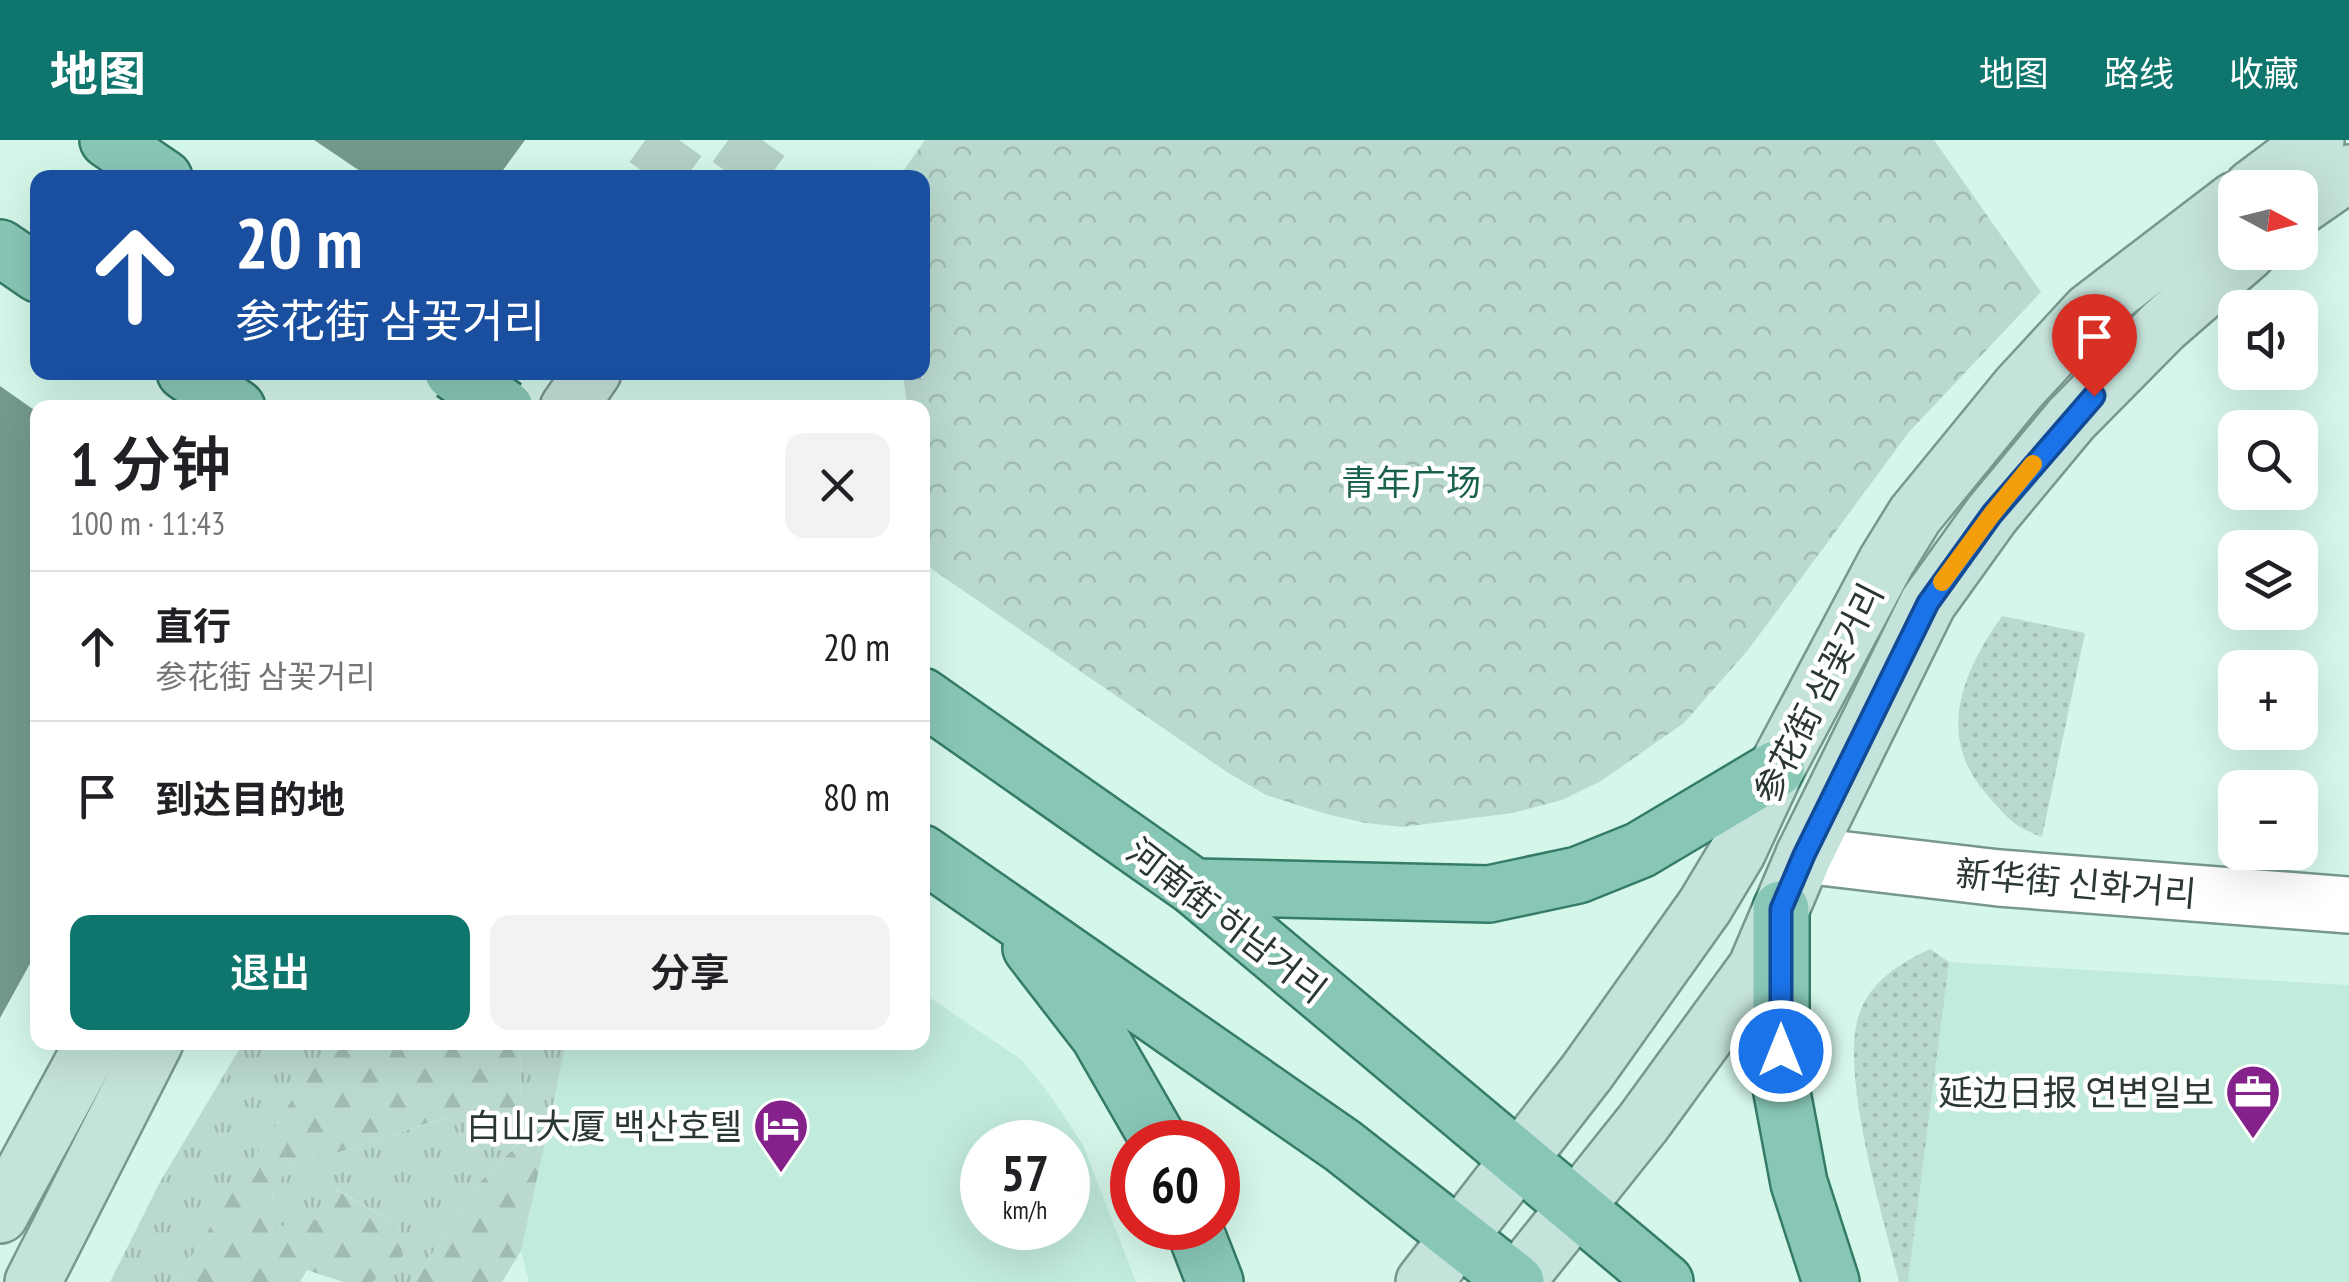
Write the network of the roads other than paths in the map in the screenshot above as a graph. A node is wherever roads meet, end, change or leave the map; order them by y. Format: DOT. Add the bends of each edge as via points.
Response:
graph roads {
  1 [pos="108,140"];
  2 [pos="2316,140"];
  3 [pos="152,170"];
  4 [pos="2276,170"];
  5 [pos="2349,173"];
  6 [pos="2318,195"];
  7 [pos="2218,213"];
  8 [pos="0,248"];
  9 [pos="30,269"];
  10 [pos="2227,270"];
  11 [pos="197,380"];
  12 [pos="465,380"];
  13 [pos="226,400"];
  14 [pos="493,400"];
  15 [pos="930,702"];
  16 [pos="1776,769"];
  17 [pos="1804,855"];
  18 [pos="930,859"];
  19 [pos="1194,887"];
  20 [pos="2349,905"];
  21 [pos="999,906"];
  22 [pos="1781,909"];
  23 [pos="90,1050"];
  24 [pos="151,1050"];
  25 [pos="1147,1120"];
  26 [pos="1520,1159"];
  27 [pos="1578,1208"];
  28 [pos="0,1214"];
  29 [pos="1458,1237"];
  30 [pos="1202,1250"];
  31 [pos="33,1282"];
  32 [pos="1214,1282"];
  33 [pos="1424,1282"];
  34 [pos="1516,1282"];
  35 [pos="1665,1282"];
  36 [pos="1830,1282"];
  1 -- 3 [label="main road"];
  2 -- 4 [label="main road"];
  5 -- 6 [label="main road"];
  7 -- 16 [label="main road, 参花街 삼꽃거리" via="2090,311 1915,515"];
  8 -- 9 [label="main road"];
  10 -- 17 [label="main road, 参花街 삼꽃거리" via="2070,420 1992,514 1928,603"];
  11 -- 13 [label="main road"];
  12 -- 14 [label="main road, bridge"];
  15 -- 19 [label="main road, 河南街 하남거리"];
  16 -- 19 [label="main road" via="1640,850 1578,875 1489,894"];
  16 -- 26 [label="main road, 参花街 삼꽃거리" via="1705,906"];
  17 -- 20 [label="street, 新华街 신화거리" via="1999,878"];
  17 -- 22 [label="main road, 参花街 삼꽃거리"];
  18 -- 21 [label="main road"];
  19 -- 26 [label="main road, 河南街 하남거리"];
  21 -- 25 [label="main road" via="1099,1036"];
  21 -- 29 [label="main road" via="1343,1146"];
  22 -- 27 [label="main road, 参花街 삼꽃거리" via="1756,968"];
  22 -- 36 [label="main road" via="1781,1087 1799,1183"];
  23 -- 28 [label="main road"];
  24 -- 31 [label="main road"];
  26 -- 27 [label="main road, 河南街 하남거리"];
  26 -- 29 [label="main road, 参花街 삼꽃거리"];
  27 -- 34 [label="main road, 参花街 삼꽃거리"];
  27 -- 35 [label="main road, 河南街 하남거리"];
  29 -- 33 [label="main road, 参花街 삼꽃거리"];
  29 -- 34 [label="main road"];
  30 -- 32 [label="main road"];
}
